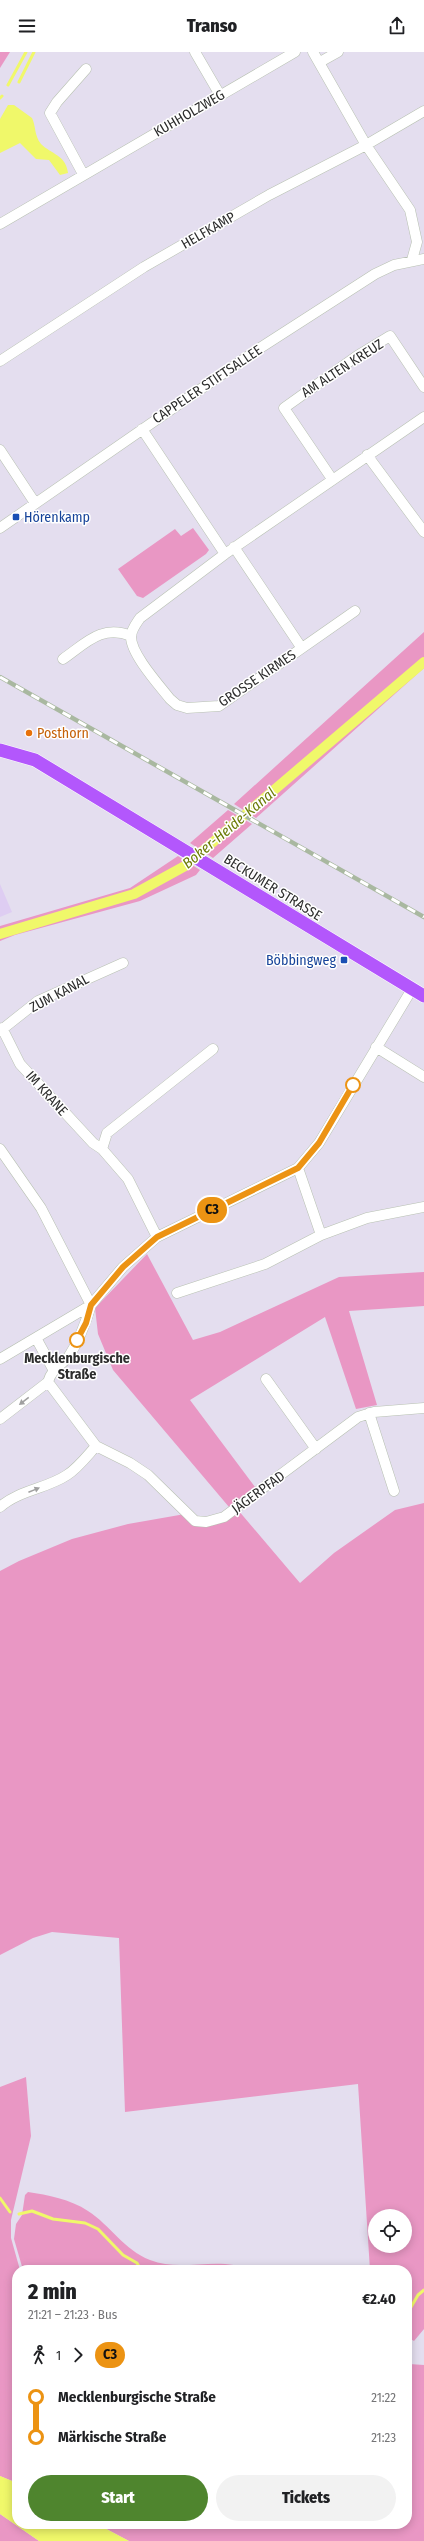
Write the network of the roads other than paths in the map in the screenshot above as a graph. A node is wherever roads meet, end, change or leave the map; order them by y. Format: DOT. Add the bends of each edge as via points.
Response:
graph roads {
  1 [pos="195,52"];
  2 [pos="295,52"];
  3 [pos="313,52"];
  4 [pos="338,52"];
  5 [pos="320,62"];
  6 [pos="86,69"];
  7 [pos="220,95"];
  8 [pos="424,111"];
  9 [pos="366,145"];
  10 [pos="83,174"];
  11 [pos="0,224"];
  12 [pos="424,259"];
  13 [pos="412,260"];
  14 [pos="0,361"];
  15 [pos="424,387"];
  16 [pos="424,417"];
  17 [pos="142,429"];
  18 [pos="0,450"];
  19 [pos="367,455"];
  20 [pos="332,479"];
  21 [pos="36,503"];
  22 [pos="0,528"];
  23 [pos="424,532"];
  24 [pos="234,547"];
  25 [pos="225,554"];
  26 [pos="355,611"];
  27 [pos="131,636"];
  28 [pos="301,647"];
  29 [pos="63,659"];
  30 [pos="0,750"];
  31 [pos="123,963"];
  32 [pos="412,988"];
  33 [pos="424,996"];
  34 [pos="1,1029"];
  35 [pos="376,1047"];
  36 [pos="213,1049"];
  37 [pos="424,1077"];
  38 [pos="0,1149"];
  39 [pos="102,1149"];
  40 [pos="298,1168"];
  41 [pos="424,1207"];
  42 [pos="321,1235"];
  43 [pos="157,1237"];
  44 [pos="177,1293"];
  45 [pos="91,1305"];
  46 [pos="36,1338"];
  47 [pos="0,1360"];
  48 [pos="53,1369"];
  49 [pos="266,1379"];
  50 [pos="48,1382"];
  51 [pos="424,1408"];
  52 [pos="369,1413"];
  53 [pos="0,1419"];
  54 [pos="96,1446"];
  55 [pos="316,1449"];
  56 [pos="394,1491"];
  57 [pos="0,1507"];
  1 -- 7 [label="street"];
  2 -- 7 [label="street, KUHHOLZWEG"];
  3 -- 5 [label="street"];
  4 -- 5 [label="street"];
  5 -- 9 [label="street"];
  6 -- 10 [label="street" via="50,113"];
  7 -- 10 [label="street, KUHHOLZWEG"];
  8 -- 9 [label="street, HELFKAMP"];
  9 -- 13 [label="street" via="410,210 417,242"];
  9 -- 14 [label="street, HELFKAMP" via="269,194 144,267"];
  10 -- 11 [label="street, KUHHOLZWEG"];
  12 -- 13 [label="street, CAPPELER STIFTSALLEE"];
  13 -- 17 [label="street, CAPPELER STIFTSALLEE" via="375,274"];
  15 -- 20 [label="street, AM ALTEN KREUZ" via="390,336 284,408"];
  16 -- 19 [label="street"];
  17 -- 21 [label="street, CAPPELER STIFTSALLEE"];
  17 -- 25 [label="street"];
  18 -- 21 [label="street"];
  19 -- 20 [label="street"];
  19 -- 23 [label="street"];
  20 -- 24 [label="street"];
  21 -- 22 [label="street, CAPPELER STIFTSALLEE"];
  24 -- 25 [label="street"];
  24 -- 28 [label="street, GROSSE KIRMES"];
  25 -- 27 [label="street" via="140,618"];
  26 -- 28 [label="street, GROSSE KIRMES"];
  27 -- 28 [label="street, GROSSE KIRMES" via="136,653 170,699 177,705 187,708 219,706"];
  27 -- 29 [label="street" via="111,631 102,632"];
  30 -- 32 [label="main road, BECKUMER STRASSE" via="35,760"];
  31 -- 34 [label="street, ZUM KANAL" via="38,1001"];
  32 -- 33 [label="main road, BECKUMER STRASSE"];
  32 -- 35 [label="street"];
  34 -- 39 [label="street, IM KRANE" via="20,1064 93,1143"];
  35 -- 37 [label="street"];
  35 -- 40 [label="street" via="319,1143"];
  36 -- 39 [label="street" via="108,1133"];
  38 -- 45 [label="street" via="41,1208"];
  39 -- 43 [label="street, IM KRANE" via="128,1179"];
  40 -- 42 [label="street"];
  40 -- 43 [label="street"];
  41 -- 42 [label="street" via="367,1218"];
  42 -- 44 [label="street" via="265,1264"];
  43 -- 45 [label="street" via="123,1267"];
  45 -- 46 [label="street"];
  45 -- 48 [label="street" via="86,1323 68,1357"];
  46 -- 47 [label="street"];
  46 -- 48 [label="street"];
  48 -- 50 [label="street"];
  49 -- 55 [label="street"];
  50 -- 53 [label="street, one-way"];
  50 -- 54 [label="street"];
  51 -- 52 [label="street, JÄGERPFAD"];
  52 -- 55 [label="street, JÄGERPFAD" via="358,1417"];
  52 -- 56 [label="street"];
  54 -- 55 [label="street, JÄGERPFAD" via="148,1475 195,1521 206,1522 224,1518"];
  57 -- 54 [label="street, one-way" via="12,1497 68,1475"];
}
